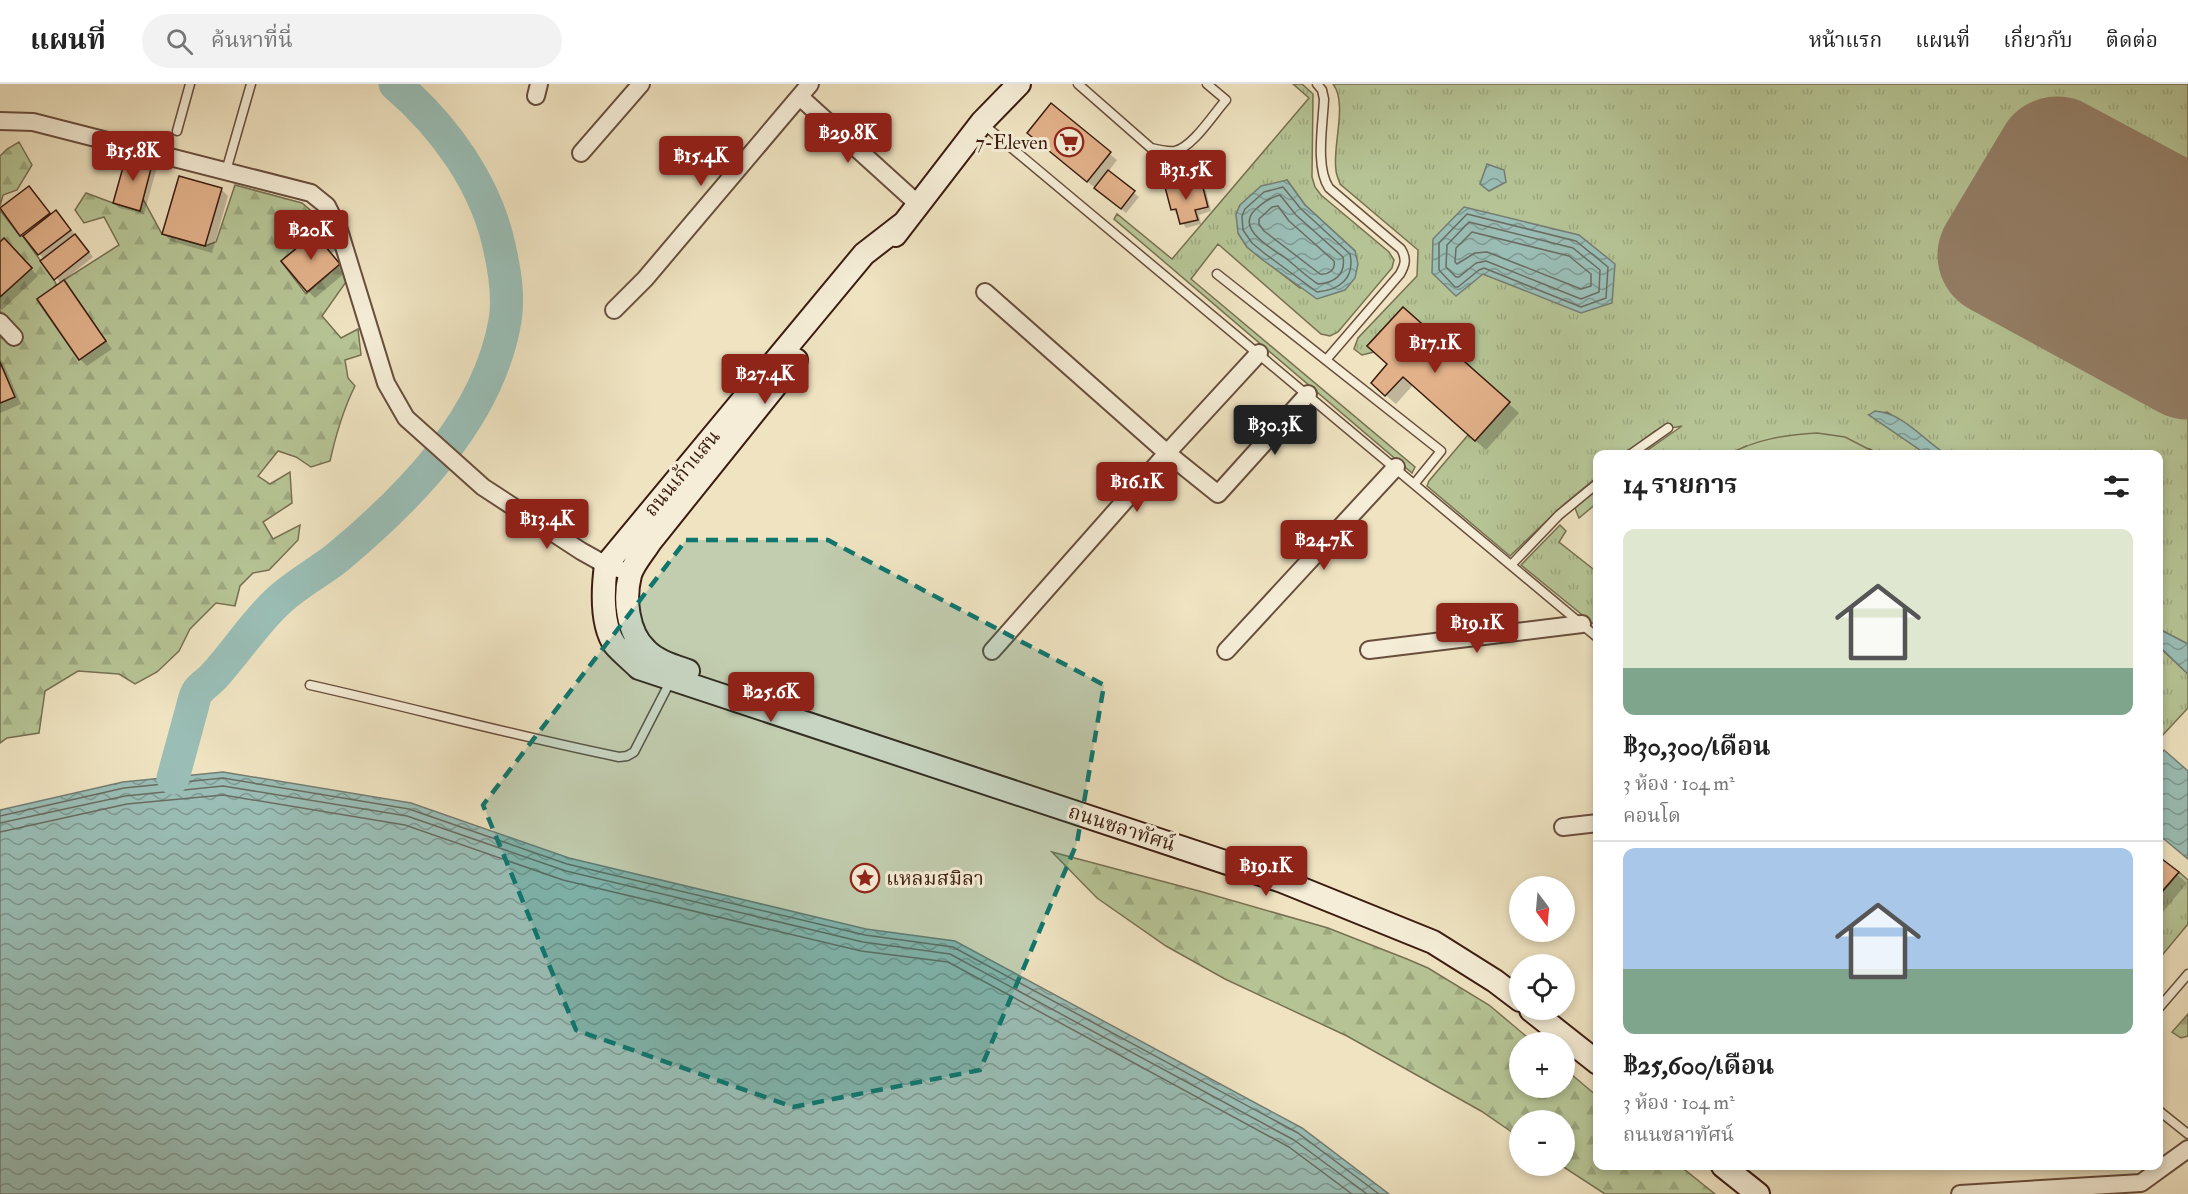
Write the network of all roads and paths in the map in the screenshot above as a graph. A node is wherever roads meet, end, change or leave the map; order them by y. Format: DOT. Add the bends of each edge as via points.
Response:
graph roads {
  1 [pos="190,84"];
  2 [pos="251,84"];
  3 [pos="641,84"];
  4 [pos="1019,84"];
  5 [pos="1078,84"];
  6 [pos="1208,84"];
  7 [pos="1317,84"];
  8 [pos="805,91"];
  9 [pos="0,121"];
  10 [pos="982,122"];
  11 [pos="177,131"];
  12 [pos="581,153"];
  13 [pos="226,171"];
  14 [pos="919,205"];
  15 [pos="904,224"];
  16 [pos="1217,274"];
  17 [pos="985,292"];
  18 [pos="614,310"];
  19 [pos="0,322"];
  20 [pos="14,337"];
  21 [pos="1259,353"];
  22 [pos="1326,360"];
  23 [pos="1308,394"];
  24 [pos="1668,428"];
  25 [pos="1637,450"];
  26 [pos="1167,453"];
  27 [pos="1396,468"];
  28 [pos="1415,483"];
  29 [pos="1593,487"];
  30 [pos="606,565"];
  31 [pos="1511,565"];
  32 [pos="631,573"];
  33 [pos="1582,624"];
  34 [pos="1593,634"];
  35 [pos="1369,650"];
  36 [pos="992,651"];
  37 [pos="1226,651"];
  38 [pos="671,679"];
  39 [pos="310,685"];
  40 [pos="1016,792"];
  41 [pos="1593,824"];
  42 [pos="1563,827"];
  43 [pos="2188,974"];
  44 [pos="1509,992"];
  45 [pos="2163,1003"];
  46 [pos="1544,1020"];
  47 [pos="1593,1059"];
  48 [pos="2163,1114"];
  49 [pos="2188,1134"];
  50 [pos="2188,1149"];
  51 [pos="2163,1167"];
  52 [pos="1729,1170"];
  53 [pos="2160,1170"];
  54 [pos="1758,1194"];
  55 [pos="1960,1194"];
  1 -- 11 [label="lane"];
  2 -- 13 [label="lane"];
  3 -- 12 [label="street"];
  4 -- 10 [label="main road, ถนนเก้าแสน"];
  5 -- 6 [label="lane" via="1151,148 1176,151 1189,144 1226,99"];
  7 -- 22 [label="lane" via="1324,99 1323,179 1405,255 1400,274"];
  8 -- 14 [label="street"];
  8 -- 18 [label="street"];
  9 -- 13 [label="street" via="33,122"];
  10 -- 14 [label="main road, ถนนเก้าแสน"];
  10 -- 21 [label="lane"];
  13 -- 30 [label="street" via="311,193 327,206 339,230 386,383 406,418 483,487"];
  14 -- 15 [label="main road, ถนนเก้าแสน"];
  15 -- 30 [label="main road, ถนนเก้าแสน" via="864,254"];
  15 -- 32 [label="main road, ถนนเก้าแสน" via="650,542"];
  16 -- 22 [label="lane"];
  17 -- 26 [label="street"];
  19 -- 20 [label="street"];
  21 -- 23 [label="lane"];
  21 -- 26 [label="street"];
  22 -- 28 [label="lane" via="1442,451"];
  23 -- 26 [label="street" via="1218,494"];
  23 -- 27 [label="lane"];
  24 -- 25 [label="lane"];
  26 -- 36 [label="street"];
  27 -- 28 [label="lane"];
  27 -- 37 [label="street"];
  28 -- 31 [label="lane"];
  29 -- 31 [label="lane" via="1559,515"];
  30 -- 32 [label="street"];
  30 -- 38 [label="main road, ถนนชลาทัศน์" via="604,615 614,644 639,668"];
  31 -- 33 [label="lane"];
  32 -- 40 [label="main road, ถนนชลาทัศน์" via="627,602 633,630 646,651 667,663"];
  33 -- 34 [label="lane"];
  33 -- 35 [label="street"];
  38 -- 39 [label="lane" via="634,752 619,758"];
  38 -- 40 [label="main road, ถนนชลาทัศน์"];
  40 -- 44 [label="main road, ถนนชลาทัศน์" via="1282,881 1433,942"];
  41 -- 42 [label="street"];
  43 -- 45 [label="lane"];
  46 -- 47 [label="main road"];
  48 -- 49 [label="lane"];
  50 -- 51 [label="street"];
  52 -- 54 [label="main road"];
  53 -- 55 [label="street" via="2142,1183"];
}
